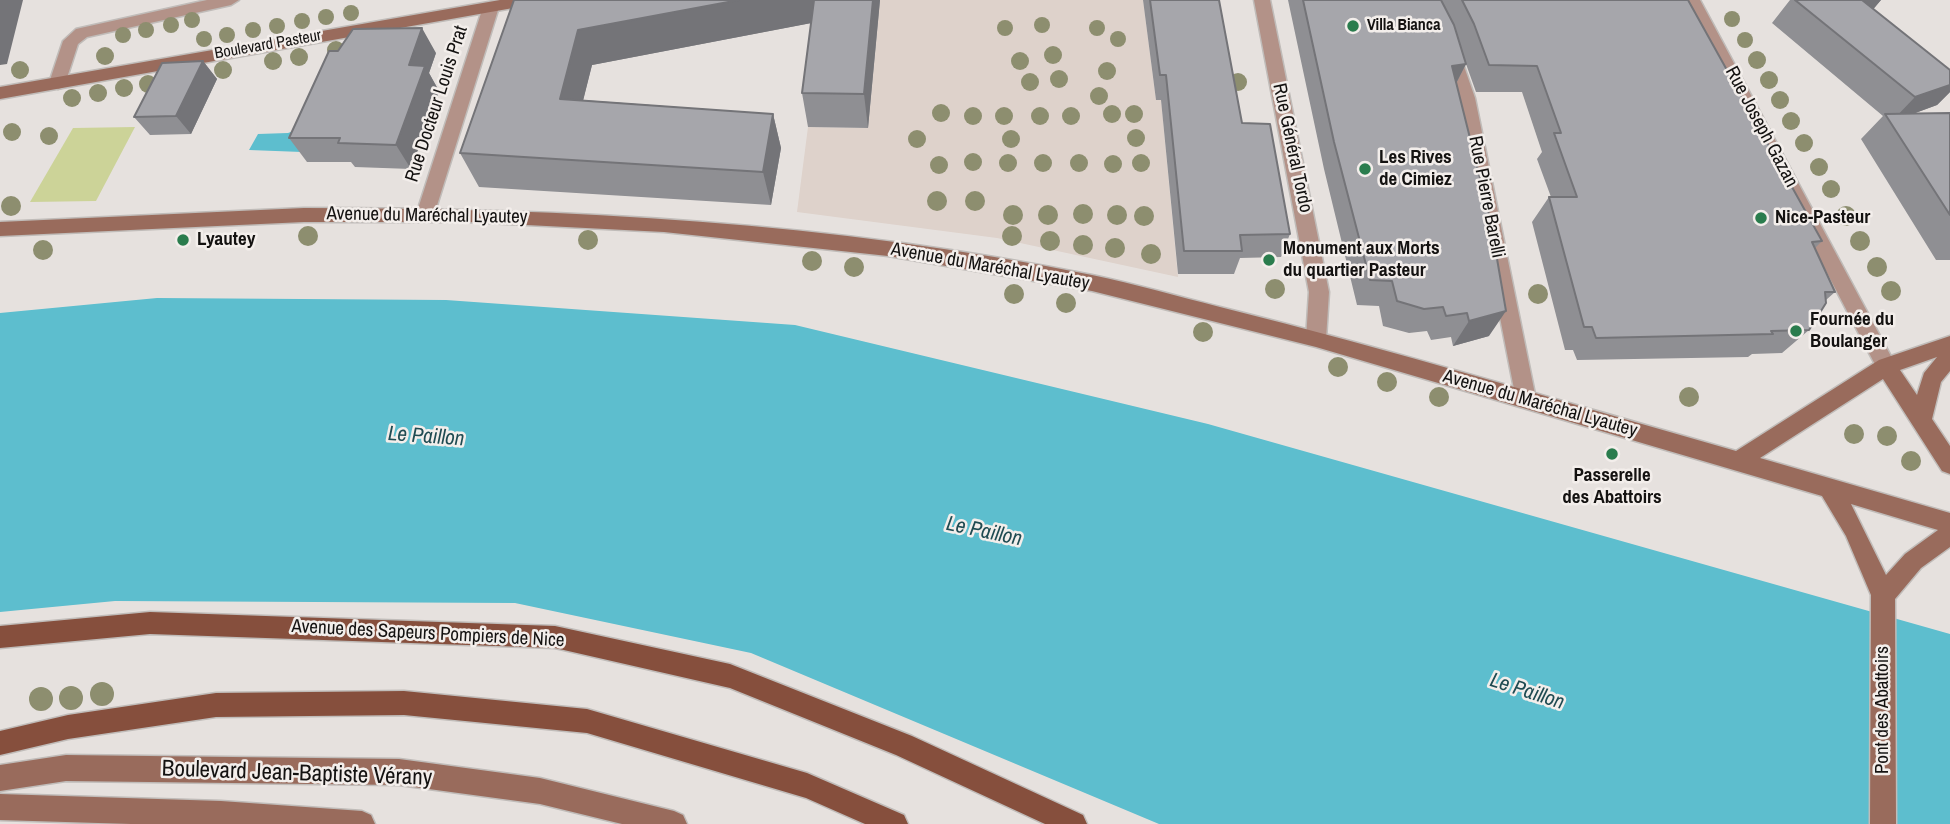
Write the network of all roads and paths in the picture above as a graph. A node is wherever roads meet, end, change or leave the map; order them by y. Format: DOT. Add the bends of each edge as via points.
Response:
graph roads {
  1 [pos="231,0"];
  2 [pos="530,0"];
  3 [pos="1262,0"];
  4 [pos="1426,0"];
  5 [pos="1692,0"];
  6 [pos="491,7"];
  7 [pos="58,83"];
  8 [pos="2,94"];
  9 [pos="425,215"];
  10 [pos="69,228"];
  11 [pos="0,229"];
  12 [pos="0,242"];
  13 [pos="1316,339"];
  14 [pos="1950,344"];
  15 [pos="1950,356"];
  16 [pos="1886,366"];
  17 [pos="1526,399"];
  18 [pos="1921,421"];
  19 [pos="1737,462"];
  20 [pos="1950,464"];
  21 [pos="1829,488"];
  22 [pos="1950,523"];
  23 [pos="1950,534"];
  24 [pos="1883,595"];
  25 [pos="0,637"];
  26 [pos="0,743"];
  27 [pos="0,778"];
  28 [pos="0,807"];
  29 [pos="362,824"];
  30 [pos="674,824"];
  31 [pos="895,824"];
  32 [pos="1074,824"];
  33 [pos="1883,824"];
  1 -- 7 [label="street" via="82,33 71,41"];
  2 -- 6 [label="main road, Boulevard Pasteur"];
  3 -- 13 [label="street, Rue Général Tordo" via="1315,265 1319,292"];
  4 -- 17 [label="street, Rue Pierre Barelli" via="1466,97"];
  5 -- 16 [label="street, Rue Joseph Gazan"];
  6 -- 7 [label="main road, Boulevard Pasteur"];
  6 -- 9 [label="street, Rue Docteur Louis Prat"];
  7 -- 8 [label="main road, Boulevard Pasteur"];
  9 -- 10 [label="main road, Avenue du Maréchal Lyautey" via="303,215"];
  9 -- 13 [label="main road, Avenue du Maréchal Lyautey" via="664,225 888,249 1092,284"];
  10 -- 11 [label="main road, Avenue du Maréchal Lyautey"];
  10 -- 12 [label="main road"];
  13 -- 17 [label="main road, Avenue du Maréchal Lyautey"];
  14 -- 16 [label="main road"];
  15 -- 18 [label="main road" via="1931,379"];
  16 -- 18 [label="main road"];
  16 -- 19 [label="main road"];
  17 -- 19 [label="main road, Avenue du Maréchal Lyautey"];
  18 -- 20 [label="main road"];
  19 -- 21 [label="main road, Avenue du Maréchal Lyautey"];
  21 -- 22 [label="main road, Avenue du Maréchal Lyautey"];
  21 -- 24 [label="main road" via="1862,543"];
  23 -- 24 [label="main road" via="1913,561"];
  24 -- 33 [label="main road, Pont des Abattoirs"];
  25 -- 32 [label="main road, Avenue des Sapeurs Pompiers de Nice" via="150,623 555,637 730,676 903,745"];
  26 -- 31 [label="main road" via="68,727 216,705 404,703 587,721 807,786"];
  27 -- 30 [label="main road, Boulevard Jean-Baptiste Vérany" via="66,768 399,772 540,791"];
  28 -- 29 [label="main road, Boulevard Jean-Baptiste Vérany"];
}
